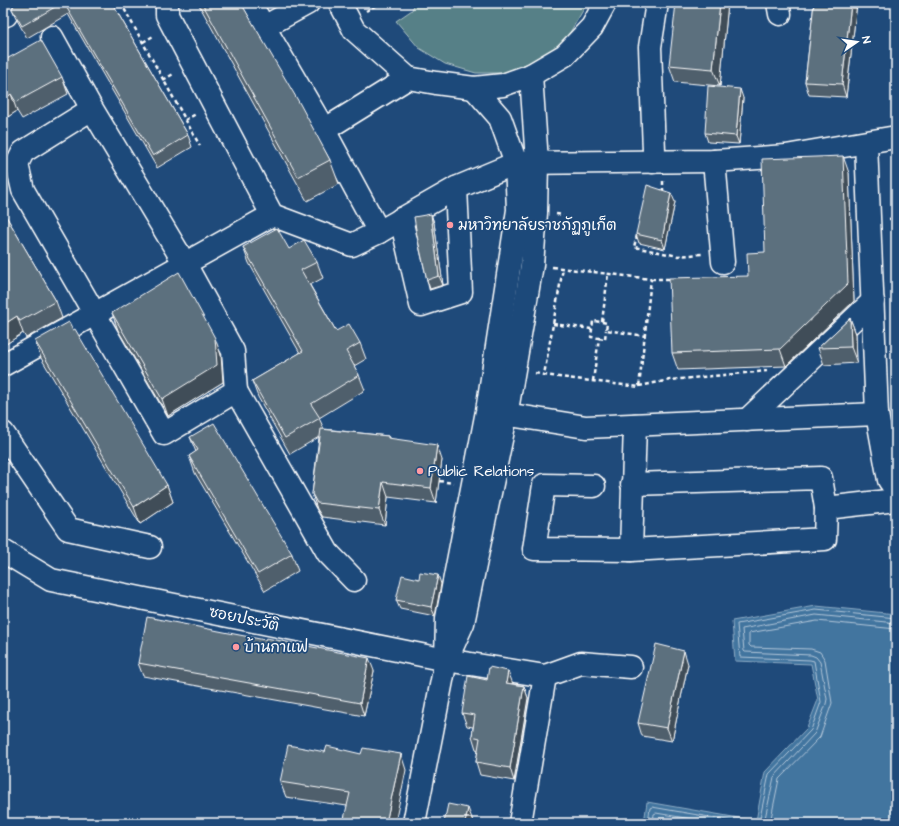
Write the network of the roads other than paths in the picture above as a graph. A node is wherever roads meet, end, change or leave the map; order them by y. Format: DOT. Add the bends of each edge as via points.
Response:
graph roads {
  1 [pos="167,3"];
  2 [pos="250,3"];
  3 [pos="308,3"];
  4 [pos="340,3"];
  5 [pos="605,3"];
  6 [pos="657,3"];
  7 [pos="264,27"];
  8 [pos="52,37"];
  9 [pos="532,75"];
  10 [pos="408,78"];
  11 [pos="474,88"];
  12 [pos="92,109"];
  13 [pos="324,130"];
  14 [pos="896,137"];
  15 [pos="866,143"];
  16 [pos="714,161"];
  17 [pos="537,162"];
  18 [pos="516,163"];
  19 [pos="658,169"];
  20 [pos="456,188"];
  21 [pos="272,215"];
  22 [pos="401,219"];
  23 [pos="379,232"];
  24 [pos="723,257"];
  25 [pos="185,264"];
  26 [pos="873,301"];
  27 [pos="96,314"];
  28 [pos="3,365"];
  29 [pos="236,391"];
  30 [pos="497,413"];
  31 [pos="878,414"];
  32 [pos="747,420"];
  33 [pos="635,425"];
  34 [pos="3,433"];
  35 [pos="632,484"];
  36 [pos="594,486"];
  37 [pos="896,490"];
  38 [pos="896,500"];
  39 [pos="826,508"];
  40 [pos="150,547"];
  41 [pos="631,550"];
  42 [pos="3,551"];
  43 [pos="354,580"];
  44 [pos="446,660"];
  45 [pos="631,667"];
  46 [pos="545,676"];
  47 [pos="414,823"];
  48 [pos="520,823"];
  1 -- 21 [label="street" via="167,15"];
  2 -- 7 [label="street"];
  3 -- 7 [label="street"];
  4 -- 10 [label="street" via="354,30"];
  5 -- 9 [label="street" via="592,27 565,55"];
  6 -- 19 [label="street" via="650,47 654,151"];
  7 -- 13 [label="street"];
  8 -- 12 [label="street"];
  9 -- 11 [label="street" via="503,84"];
  9 -- 17 [label="street"];
  10 -- 11 [label="street"];
  10 -- 13 [label="street"];
  11 -- 18 [label="street" via="500,118"];
  12 -- 25 [label="street"];
  12 -- 27 [label="street" via="23,152 17,164 23,190"];
  13 -- 23 [label="street"];
  14 -- 15 [label="street"];
  15 -- 16 [label="street" via="786,156"];
  15 -- 26 [label="street"];
  16 -- 19 [label="street"];
  16 -- 24 [label="street"];
  17 -- 18 [label="street"];
  17 -- 19 [label="street"];
  17 -- 30 [label="street" via="532,265"];
  18 -- 20 [label="street"];
  18 -- 30 [label="street" via="518,210"];
  20 -- 22 [label="street"];
  20 -- 22 [label="street" via="462,292 421,305"];
  21 -- 23 [label="street" via="352,245"];
  21 -- 25 [label="street"];
  22 -- 23 [label="street"];
  25 -- 27 [label="street"];
  25 -- 29 [label="street" via="233,351"];
  26 -- 31 [label="street"];
  26 -- 32 [label="street"];
  27 -- 28 [label="street"];
  27 -- 29 [label="street" via="164,434"];
  29 -- 43 [label="street" via="328,553"];
  30 -- 33 [label="street" via="586,427"];
  30 -- 44 [label="street" via="463,623"];
  31 -- 32 [label="street"];
  31 -- 37 [label="street" via="889,480"];
  32 -- 33 [label="street"];
  33 -- 35 [label="street"];
  34 -- 40 [label="street" via="68,529"];
  35 -- 39 [label="street" via="821,478"];
  35 -- 41 [label="street"];
  36 -- 41 [label="street" via="544,485 534,549"];
  38 -- 39 [label="street"];
  39 -- 41 [label="street" via="825,539"];
  42 -- 44 [label="street, ซอยประวัติ" via="52,580"];
  44 -- 46 [label="street, ซอยประวัติ"];
  44 -- 47 [label="street"];
  45 -- 46 [label="street" via="581,663"];
  46 -- 48 [label="street"];
}
